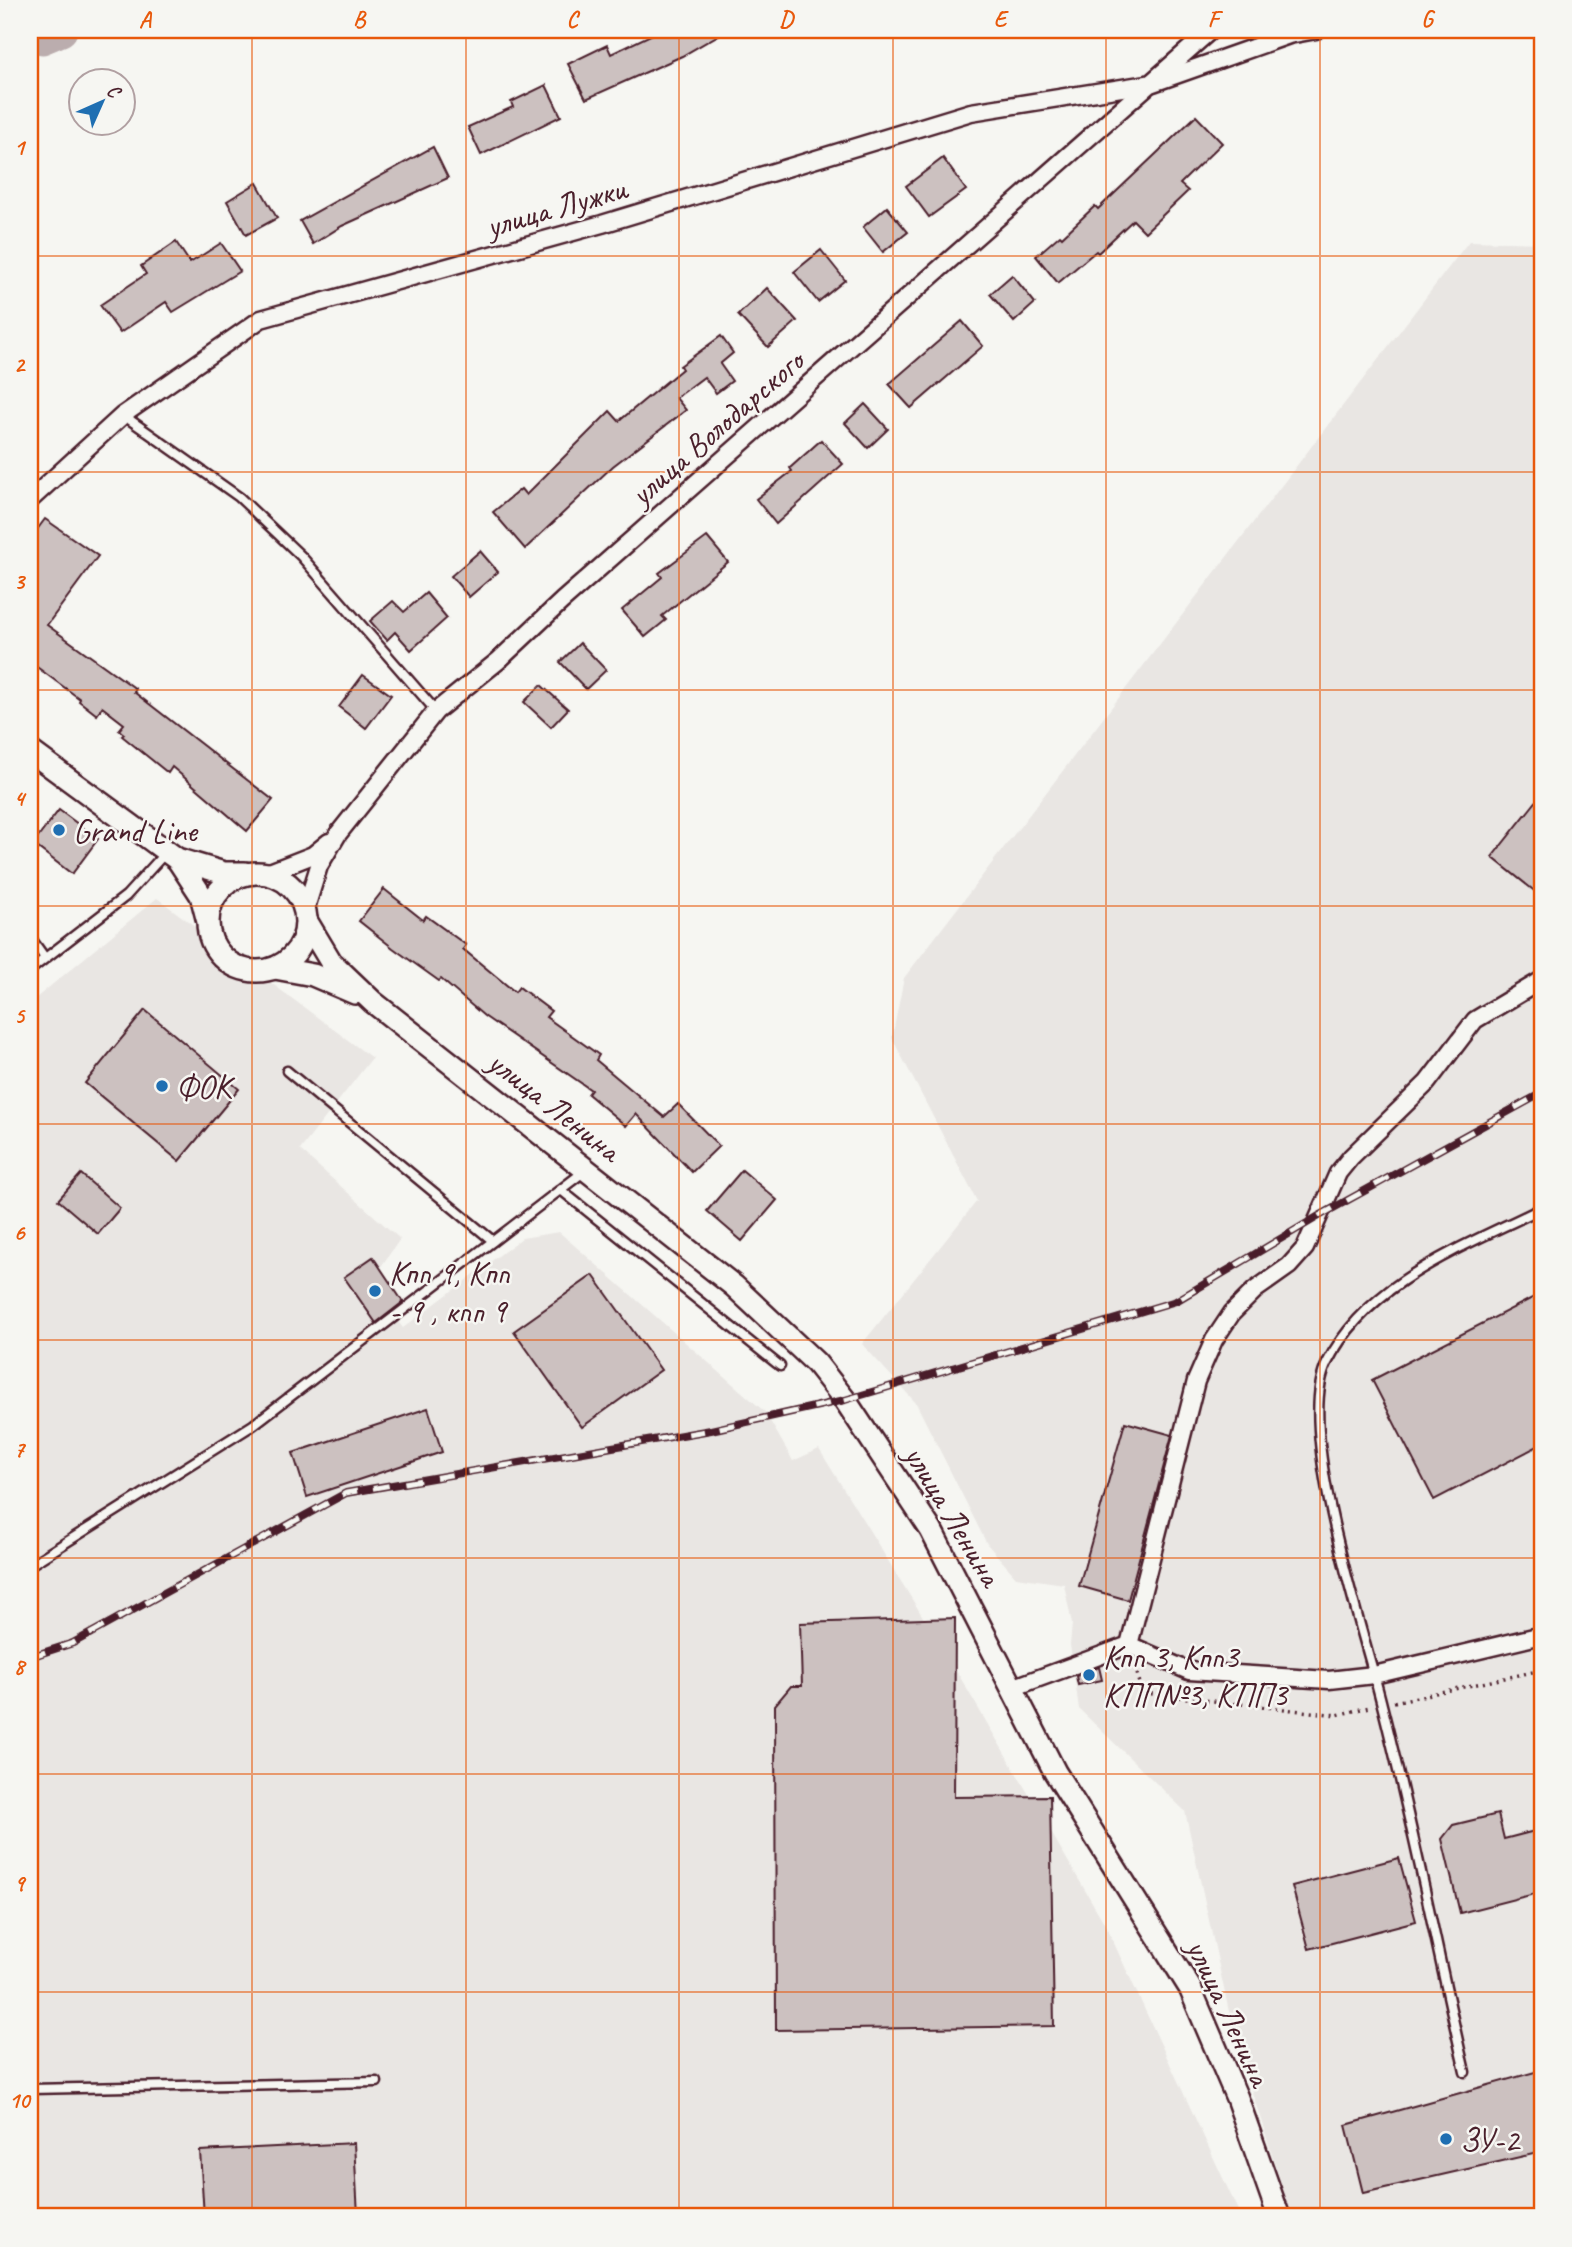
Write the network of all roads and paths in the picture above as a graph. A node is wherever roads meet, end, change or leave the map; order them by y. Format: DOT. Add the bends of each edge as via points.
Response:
graph roads {
  1 [pos="1211,30"];
  2 [pos="1316,30"];
  3 [pos="1153,83"];
  4 [pos="122,415"];
  5 [pos="30,500"];
  6 [pos="436,711"];
  7 [pos="30,751"];
  8 [pos="338,834"];
  9 [pos="171,855"];
  10 [pos="257,873"];
  11 [pos="306,916"];
  12 [pos="207,920"];
  13 [pos="30,937"];
  14 [pos="45,958"];
  15 [pos="275,968"];
  16 [pos="30,970"];
  17 [pos="1542,979"];
  18 [pos="373,1002"];
  19 [pos="287,1071"];
  20 [pos="587,1170"];
  21 [pos="561,1190"];
  22 [pos="1542,1208"];
  23 [pos="493,1241"];
  24 [pos="779,1366"];
  25 [pos="30,1565"];
  26 [pos="1542,1635"];
  27 [pos="1129,1645"];
  28 [pos="1374,1675"];
  29 [pos="1012,1688"];
  30 [pos="1465,2072"];
  31 [pos="377,2082"];
  32 [pos="30,2089"];
  33 [pos="1279,2217"];
  1 -- 3 [label="street, улица Володарского"];
  2 -- 3 [label="street"];
  3 -- 4 [label="street, улица Лужки" via="971,112 603,224 261,319"];
  3 -- 6 [label="street, улица Володарского"];
  4 -- 5 [label="street, улица Лужки"];
  4 -- 6 [label="lane" via="239,497 301,556"];
  6 -- 8 [label="street, улица Володарского"];
  7 -- 9 [label="street"];
  8 -- 10 [label="street" via="313,855"];
  8 -- 11 [label="street" via="319,866"];
  9 -- 10 [label="street" via="224,873"];
  9 -- 12 [label="street" via="201,895"];
  9 -- 14 [label="lane"];
  10 -- 11 [label="street" via="292,887"];
  10 -- 12 [label="street" via="231,879 219,890"];
  11 -- 15 [label="street" via="298,950"];
  11 -- 18 [label="street" via="331,962"];
  12 -- 15 [label="street" via="216,951 228,962 242,970"];
  13 -- 14 [label="lane"];
  14 -- 16 [label="lane"];
  15 -- 18 [label="street" via="313,975"];
  17 -- 27 [label="street" via="1475,1020 1427,1083 1338,1173 1305,1248 1232,1313 1214,1340 1196,1381"];
  18 -- 20 [label="street, улица Ленина"];
  19 -- 23 [label="lane"];
  20 -- 21 [label="lane"];
  20 -- 29 [label="street, улица Ленина" via="734,1286 816,1363 931,1530"];
  21 -- 23 [label="lane"];
  21 -- 24 [label="lane"];
  22 -- 28 [label="lane" via="1420,1269 1385,1293 1352,1324 1326,1365 1320,1397 1320,1443 1329,1502"];
  23 -- 25 [label="lane" via="253,1425"];
  26 -- 28 [label="street"];
  27 -- 28 [label="street" via="1189,1671 1329,1680"];
  27 -- 29 [label="street"];
  28 -- 30 [label="lane"];
  29 -- 33 [label="street, улица Ленина" via="1076,1808 1190,1988 1222,2059"];
  31 -- 32 [label="lane"];
}
